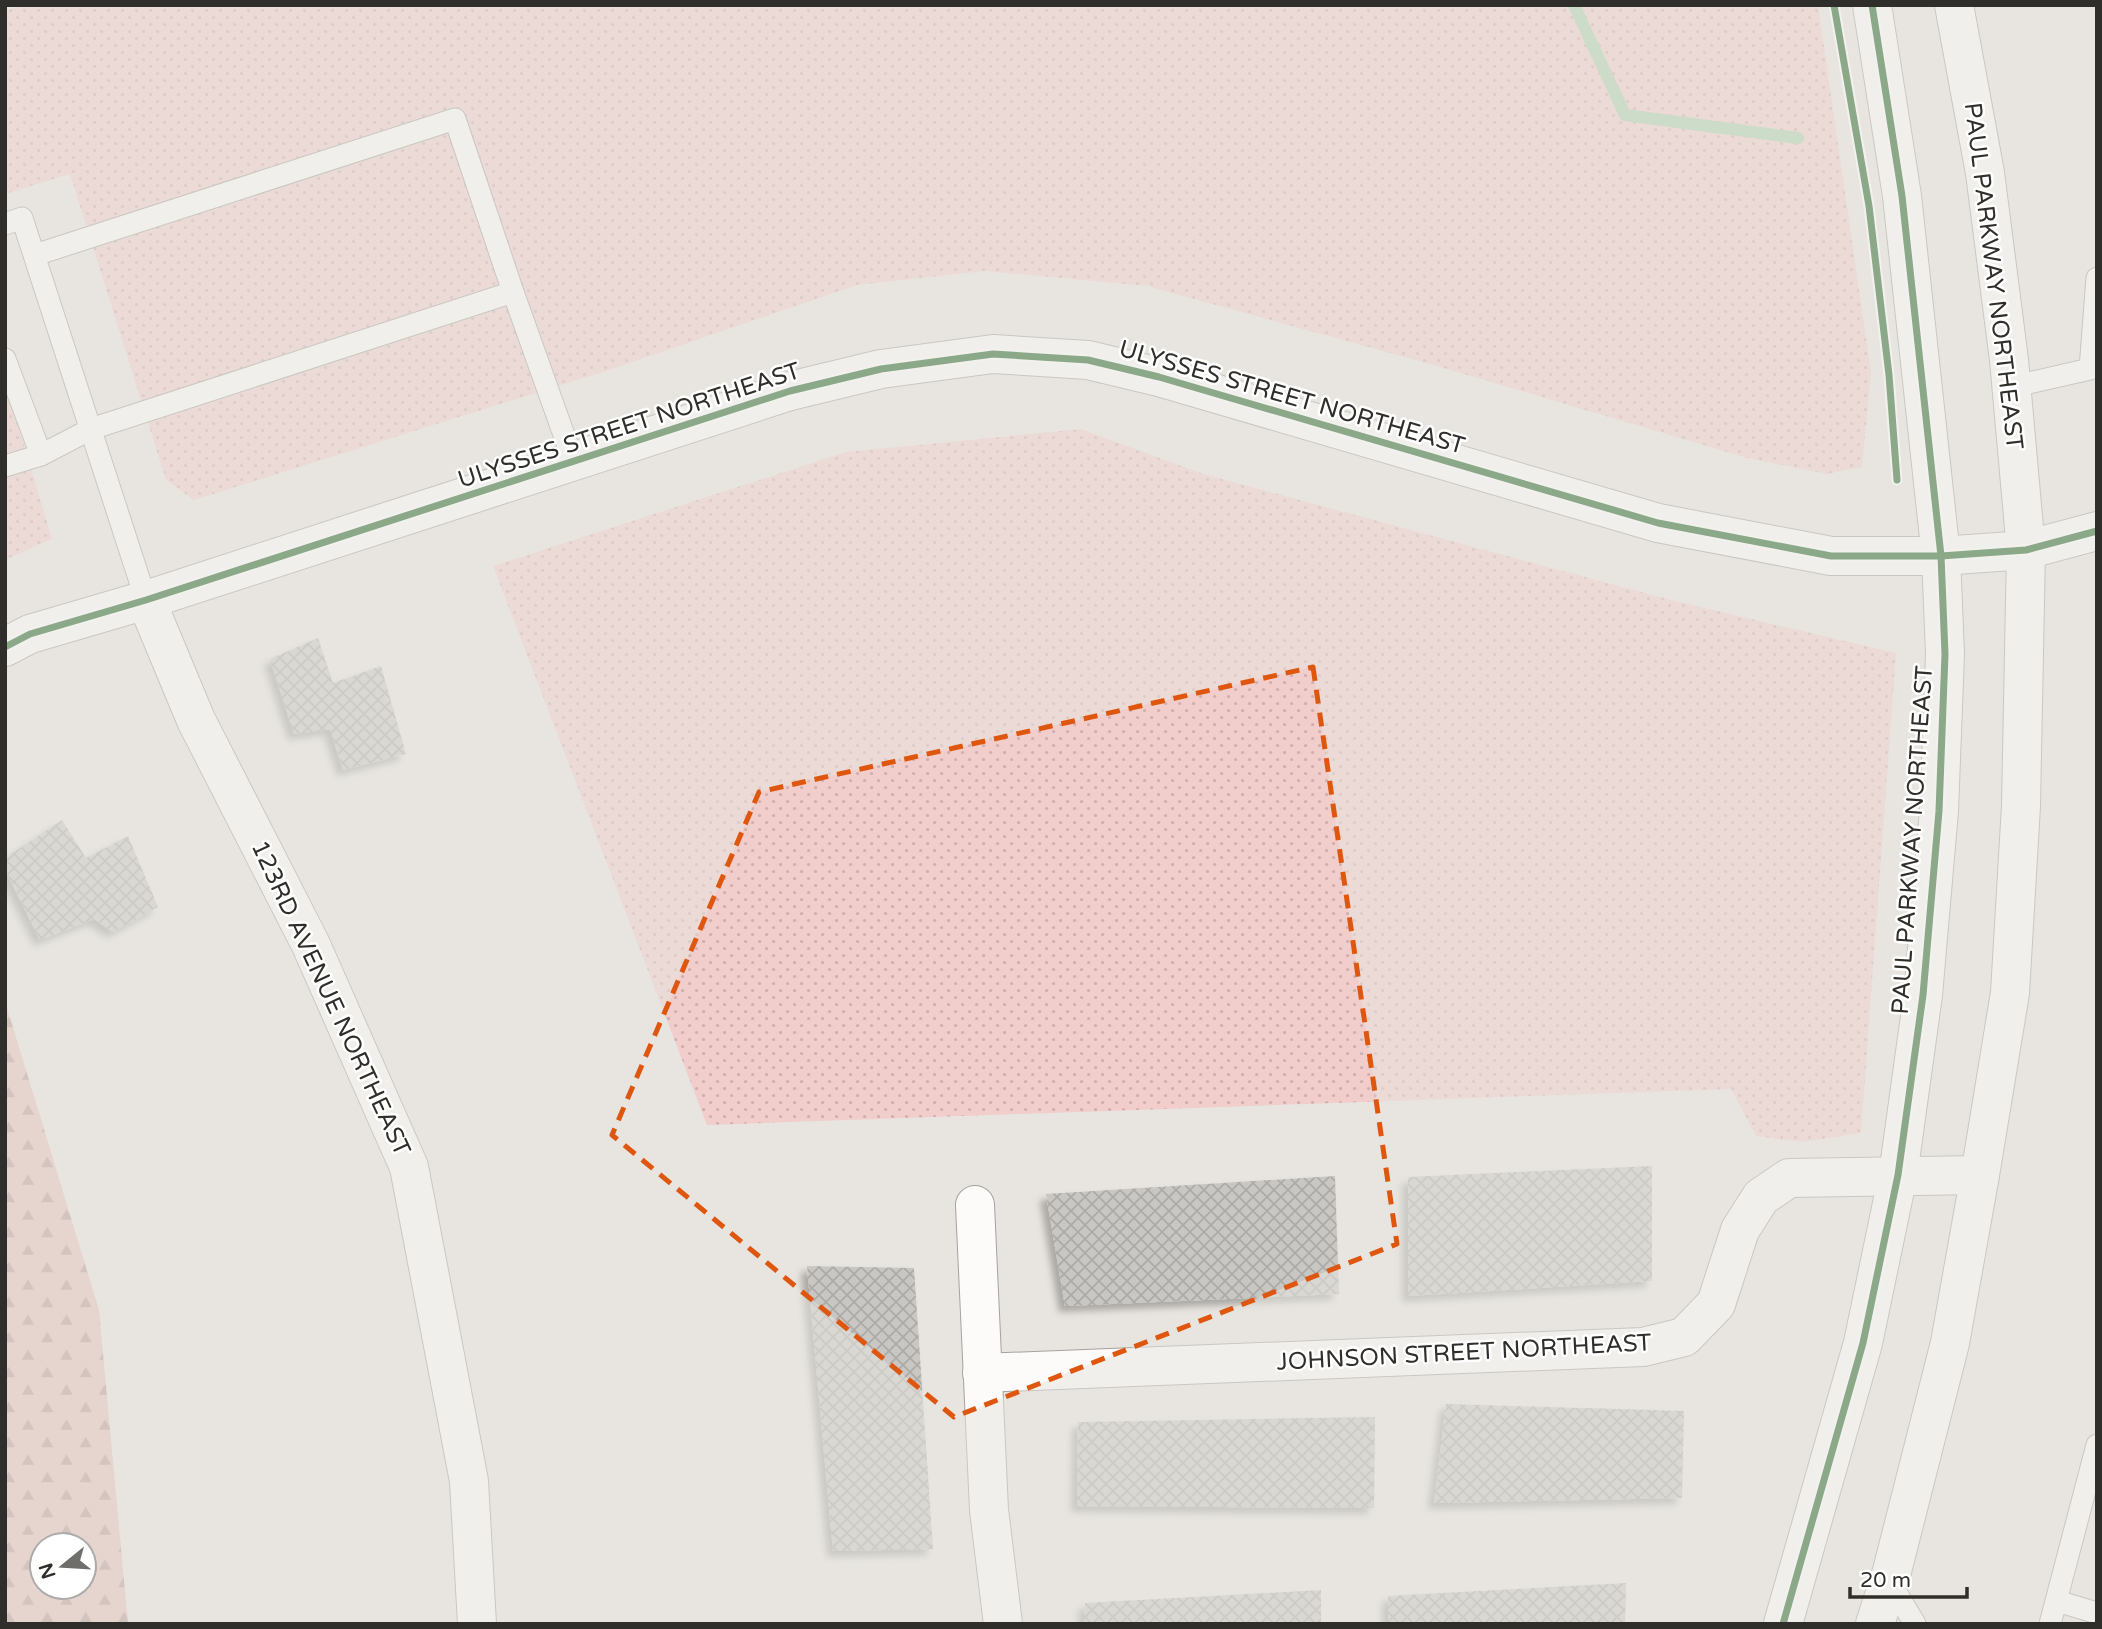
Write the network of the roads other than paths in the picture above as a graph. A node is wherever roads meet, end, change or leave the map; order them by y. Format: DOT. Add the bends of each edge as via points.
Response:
graph roads {
  1 [pos="1872,5"];
  2 [pos="1954,5"];
  3 [pos="5,223"];
  4 [pos="34,255"];
  5 [pos="2097,278"];
  6 [pos="513,292"];
  7 [pos="5,359"];
  8 [pos="2094,374"];
  9 [pos="2011,387"];
  10 [pos="91,429"];
  11 [pos="41,455"];
  12 [pos="575,463"];
  13 [pos="5,466"];
  14 [pos="2097,531"];
  15 [pos="2026,550"];
  16 [pos="1941,556"];
  17 [pos="146,600"];
  18 [pos="5,647"];
  19 [pos="1898,1175"];
  20 [pos="1980,1175"];
  21 [pos="975,1205"];
  22 [pos="982,1373"];
  23 [pos="2097,1444"];
  24 [pos="1892,1571"];
  25 [pos="2057,1601"];
  26 [pos="2097,1613"];
  27 [pos="477,1624"];
  28 [pos="1003,1624"];
  29 [pos="1783,1624"];
  30 [pos="1875,1624"];
  31 [pos="1916,1624"];
  32 [pos="2050,1624"];
  1 -- 16 [label="street, PAUL PARKWAY NORTHEAST" via="1902,196"];
  2 -- 9 [label="street, PAUL PARKWAY NORTHEAST" via="1985,173"];
  3 -- 4 [label="lane" via="22,218"];
  4 -- 6 [label="lane" via="455,119"];
  4 -- 10 [label="lane"];
  5 -- 8 [label="lane"];
  6 -- 10 [label="lane"];
  6 -- 12 [label="lane"];
  7 -- 11 [label="lane"];
  8 -- 9 [label="lane"];
  9 -- 15 [label="street, PAUL PARKWAY NORTHEAST"];
  10 -- 11 [label="lane"];
  10 -- 17 [label="lane"];
  11 -- 13 [label="lane"];
  12 -- 16 [label="street, ULYSSES STREET NORTHEAST" via="790,391 881,369 993,354 1088,360 1658,523 1831,555"];
  12 -- 17 [label="street, ULYSSES STREET NORTHEAST"];
  14 -- 15 [label="street, ULYSSES STREET NORTHEAST"];
  15 -- 16 [label="street, ULYSSES STREET NORTHEAST"];
  15 -- 20 [label="street, PAUL PARKWAY NORTHEAST" via="2021,806 2010,993"];
  16 -- 19 [label="street, PAUL PARKWAY NORTHEAST" via="1945,654 1939,811 1923,995"];
  17 -- 18 [label="street, ULYSSES STREET NORTHEAST" via="30,634"];
  17 -- 27 [label="street, 123RD AVENUE NORTHEAST" via="197,719 311,946 410,1167 469,1481"];
  19 -- 20 [label="street, JOHNSON STREET NORTHEAST"];
  19 -- 22 [label="street, JOHNSON STREET NORTHEAST" via="1789,1178 1761,1197 1740,1230 1716,1304 1684,1337 1643,1347"];
  19 -- 29 [label="street, PAUL PARKWAY NORTHEAST" via="1864,1343"];
  20 -- 24 [label="street, PAUL PARKWAY NORTHEAST" via="1950,1343"];
  21 -- 22 [label="street"];
  22 -- 28 [label="street" via="989,1510"];
  23 -- 25 [label="lane"];
  24 -- 30 [label="street, PAUL PARKWAY NORTHEAST"];
  24 -- 31 [label="lane" via="1897,1594"];
  25 -- 26 [label="lane"];
  25 -- 32 [label="lane"];
}
